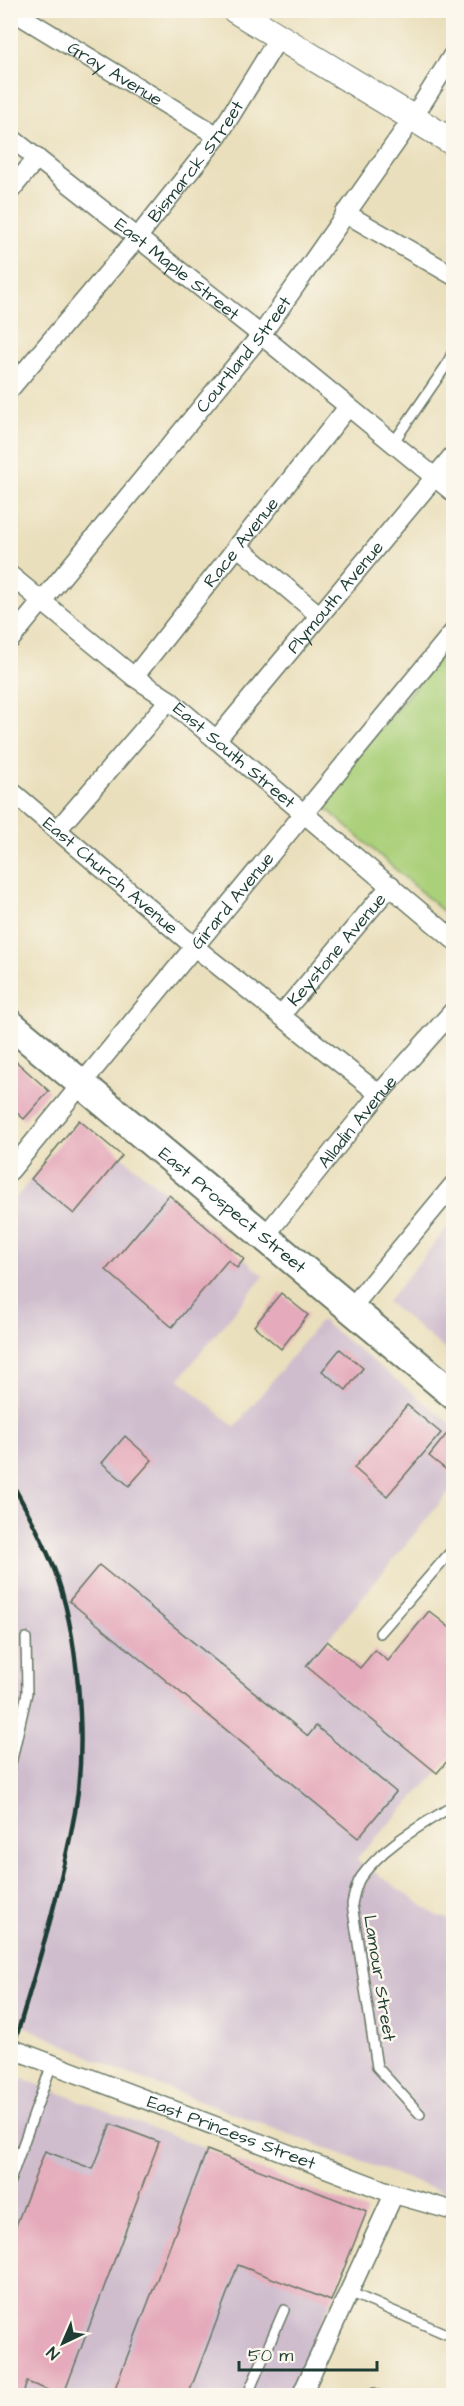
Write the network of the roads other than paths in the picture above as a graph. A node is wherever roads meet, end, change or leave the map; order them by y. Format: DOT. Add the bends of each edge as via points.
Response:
graph roads {
  1 [pos="11,10"];
  2 [pos="235,10"];
  3 [pos="279,37"];
  4 [pos="453,53"];
  5 [pos="413,118"];
  6 [pos="218,136"];
  7 [pos="10,137"];
  8 [pos="453,143"];
  9 [pos="37,158"];
  10 [pos="10,191"];
  11 [pos="345,213"];
  12 [pos="137,238"];
  13 [pos="453,276"];
  14 [pos="261,335"];
  15 [pos="453,349"];
  16 [pos="10,389"];
  17 [pos="348,407"];
  18 [pos="393,443"];
  19 [pos="453,454"];
  20 [pos="435,477"];
  21 [pos="453,493"];
  22 [pos="237,546"];
  23 [pos="10,575"];
  24 [pos="40,602"];
  25 [pos="319,615"];
  26 [pos="453,631"];
  27 [pos="10,640"];
  28 [pos="134,676"];
  29 [pos="169,700"];
  30 [pos="216,740"];
  31 [pos="10,790"];
  32 [pos="303,812"];
  33 [pos="58,829"];
  34 [pos="391,885"];
  35 [pos="453,940"];
  36 [pos="196,948"];
  37 [pos="453,1010"];
  38 [pos="280,1014"];
  39 [pos="10,1024"];
  40 [pos="83,1084"];
  41 [pos="379,1094"];
  42 [pos="10,1171"];
  43 [pos="453,1184"];
  44 [pos="265,1236"];
  45 [pos="351,1308"];
  46 [pos="453,1395"];
  47 [pos="453,1548"];
  48 [pos="380,1633"];
  49 [pos="26,1638"];
  50 [pos="10,1768"];
  51 [pos="453,1805"];
  52 [pos="10,2048"];
  53 [pos="52,2064"];
  54 [pos="420,2114"];
  55 [pos="10,2181"];
  56 [pos="394,2194"];
  57 [pos="453,2211"];
  58 [pos="349,2292"];
  59 [pos="284,2310"];
  60 [pos="453,2334"];
  61 [pos="247,2396"];
  62 [pos="301,2396"];
  63 [pos="371,2396"];
  64 [pos="380,2396"];
  1 -- 6 [label="street, Gray Avenue"];
  2 -- 3 [label="street"];
  3 -- 5 [label="street"];
  3 -- 6 [label="street, Bismarck STreet"];
  4 -- 5 [label="street, Courtland Street"];
  5 -- 8 [label="street"];
  5 -- 11 [label="street, Courtland Street"];
  6 -- 12 [label="street, Bismarck STreet"];
  7 -- 9 [label="street, East Maple Street"];
  9 -- 10 [label="street"];
  9 -- 12 [label="street, East Maple Street"];
  11 -- 13 [label="street"];
  11 -- 14 [label="street, Courtland Street"];
  12 -- 14 [label="street, East Maple Street"];
  12 -- 16 [label="street, Bismarck STreet"];
  14 -- 17 [label="street, East Maple Street"];
  14 -- 24 [label="street, Courtland Street"];
  15 -- 18 [label="lane" via="446,366"];
  17 -- 18 [label="street, East Maple Street"];
  17 -- 22 [label="street, Race Avenue"];
  18 -- 20 [label="street, East Maple Street"];
  19 -- 20 [label="street, Plymouth Avenue"];
  20 -- 21 [label="street, East Maple Street"];
  20 -- 25 [label="street, Plymouth Avenue"];
  22 -- 25 [label="street"];
  22 -- 28 [label="street, Race Avenue"];
  23 -- 24 [label="street, East South Street"];
  24 -- 27 [label="street, Courtland Street"];
  24 -- 28 [label="street, East South Street"];
  25 -- 30 [label="street, Plymouth Avenue"];
  26 -- 32 [label="street, Girard Avenue"];
  28 -- 29 [label="street, East South Street"];
  29 -- 30 [label="street, East South Street"];
  29 -- 33 [label="street"];
  30 -- 32 [label="street, East South Street"];
  31 -- 33 [label="street, East Church Avenue"];
  32 -- 34 [label="street, East South Street"];
  32 -- 36 [label="street, Girard Avenue"];
  33 -- 36 [label="street, East Church Avenue"];
  34 -- 35 [label="street, East South Street"];
  34 -- 38 [label="street, Keystone Avenue"];
  36 -- 38 [label="street, East Church Avenue"];
  36 -- 40 [label="street, Girard Avenue"];
  37 -- 41 [label="street, Alladin Avenue"];
  38 -- 41 [label="street, East Church Avenue"];
  39 -- 40 [label="main road, East Prospect Street"];
  40 -- 42 [label="street, Girard Avenue"];
  40 -- 44 [label="main road, East Prospect Street"];
  41 -- 44 [label="street, Alladin Avenue"];
  43 -- 45 [label="street"];
  44 -- 45 [label="main road, East Prospect Street"];
  45 -- 46 [label="main road, East Prospect Street"];
  47 -- 48 [label="lane"];
  49 -- 50 [label="lane" via="27,1693"];
  51 -- 54 [label="lane, Lamour Street" via="381,1855 360,1879 352,1904 377,2067"];
  52 -- 53 [label="street, East Princess Street"];
  53 -- 55 [label="lane"];
  53 -- 56 [label="street, East Princess Street"];
  56 -- 57 [label="street, East Princess Street"];
  56 -- 58 [label="street"];
  58 -- 60 [label="lane"];
  58 -- 62 [label="street"];
  59 -- 61 [label="lane"];
  63 -- 64 [label="lane"];
}
